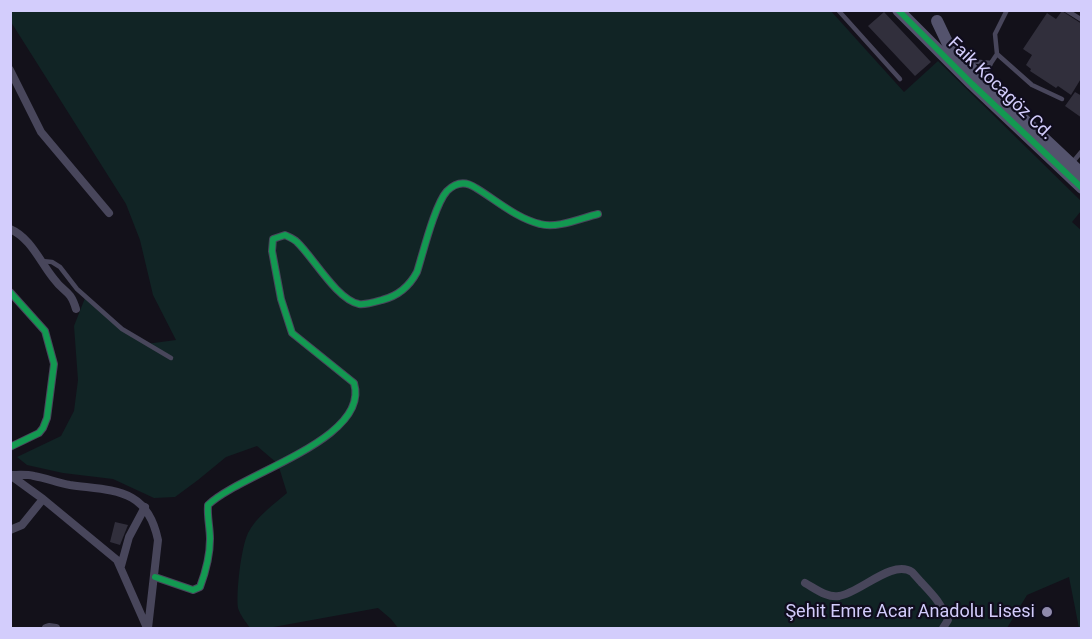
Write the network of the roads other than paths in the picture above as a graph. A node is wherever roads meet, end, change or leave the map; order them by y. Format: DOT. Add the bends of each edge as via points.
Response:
graph roads {
  1 [pos="838,10"];
  2 [pos="898,10"];
  3 [pos="1007,10"];
  4 [pos="1066,10"];
  5 [pos="936,14"];
  6 [pos="1082,20"];
  7 [pos="912,21"];
  8 [pos="997,54"];
  9 [pos="963,60"];
  10 [pos="991,63"];
  11 [pos="10,70"];
  12 [pos="900,79"];
  13 [pos="983,81"];
  14 [pos="1062,99"];
  15 [pos="1082,151"];
  16 [pos="1071,165"];
  17 [pos="1082,174"];
  18 [pos="1082,188"];
  19 [pos="109,213"];
  20 [pos="598,214"];
  21 [pos="10,229"];
  22 [pos="42,261"];
  23 [pos="10,291"];
  24 [pos="76,309"];
  25 [pos="171,358"];
  26 [pos="10,447"];
  27 [pos="11,475"];
  28 [pos="43,498"];
  29 [pos="145,507"];
  30 [pos="10,530"];
  31 [pos="121,566"];
  32 [pos="155,577"];
  33 [pos="806,583"];
  34 [pos="46,628"];
  35 [pos="56,628"];
  36 [pos="148,628"];
  37 [pos="943,628"];
  1 -- 12 [label="lane"];
  2 -- 7 [label="street, Faik Kocagöz Cd."];
  3 -- 8 [label="lane" via="995,34"];
  4 -- 6 [label="lane"];
  5 -- 7 [label="street" via="929,30"];
  5 -- 9 [label="street" via="947,42"];
  7 -- 18 [label="street, Faik Kocagöz Cd."];
  8 -- 10 [label="lane"];
  8 -- 14 [label="lane" via="1032,85"];
  9 -- 10 [label="lane"];
  9 -- 13 [label="street"];
  10 -- 13 [label="lane"];
  11 -- 19 [label="street" via="41,132"];
  13 -- 16 [label="street"];
  15 -- 16 [label="lane"];
  16 -- 17 [label="street"];
  20 -- 32 [label="street" via="541,225 462,182 446,192 417,272 406,289 366,304 357,304 343,295 296,241 285,235 273,239 281,299 292,333 354,383 355,404 326,437 248,478 208,505 210,537 200,586 193,590"];
  21 -- 22 [label="street" via="24,238"];
  22 -- 24 [label="street" via="56,283 68,292"];
  22 -- 25 [label="lane" via="60,267 77,289 122,329"];
  23 -- 26 [label="street" via="45,331 54,364 43,428"];
  27 -- 28 [label="street"];
  27 -- 29 [label="street" via="116,490"];
  28 -- 30 [label="street" via="22,525"];
  28 -- 31 [label="street" via="112,554"];
  29 -- 31 [label="street" via="129,537"];
  29 -- 32 [label="street" via="158,540"];
  31 -- 36 [label="street"];
  32 -- 36 [label="street"];
  33 -- 37 [label="street" via="825,595 838,597 886,573 900,569 911,572 942,604 948,620"];
  34 -- 35 [label="street"];
}
